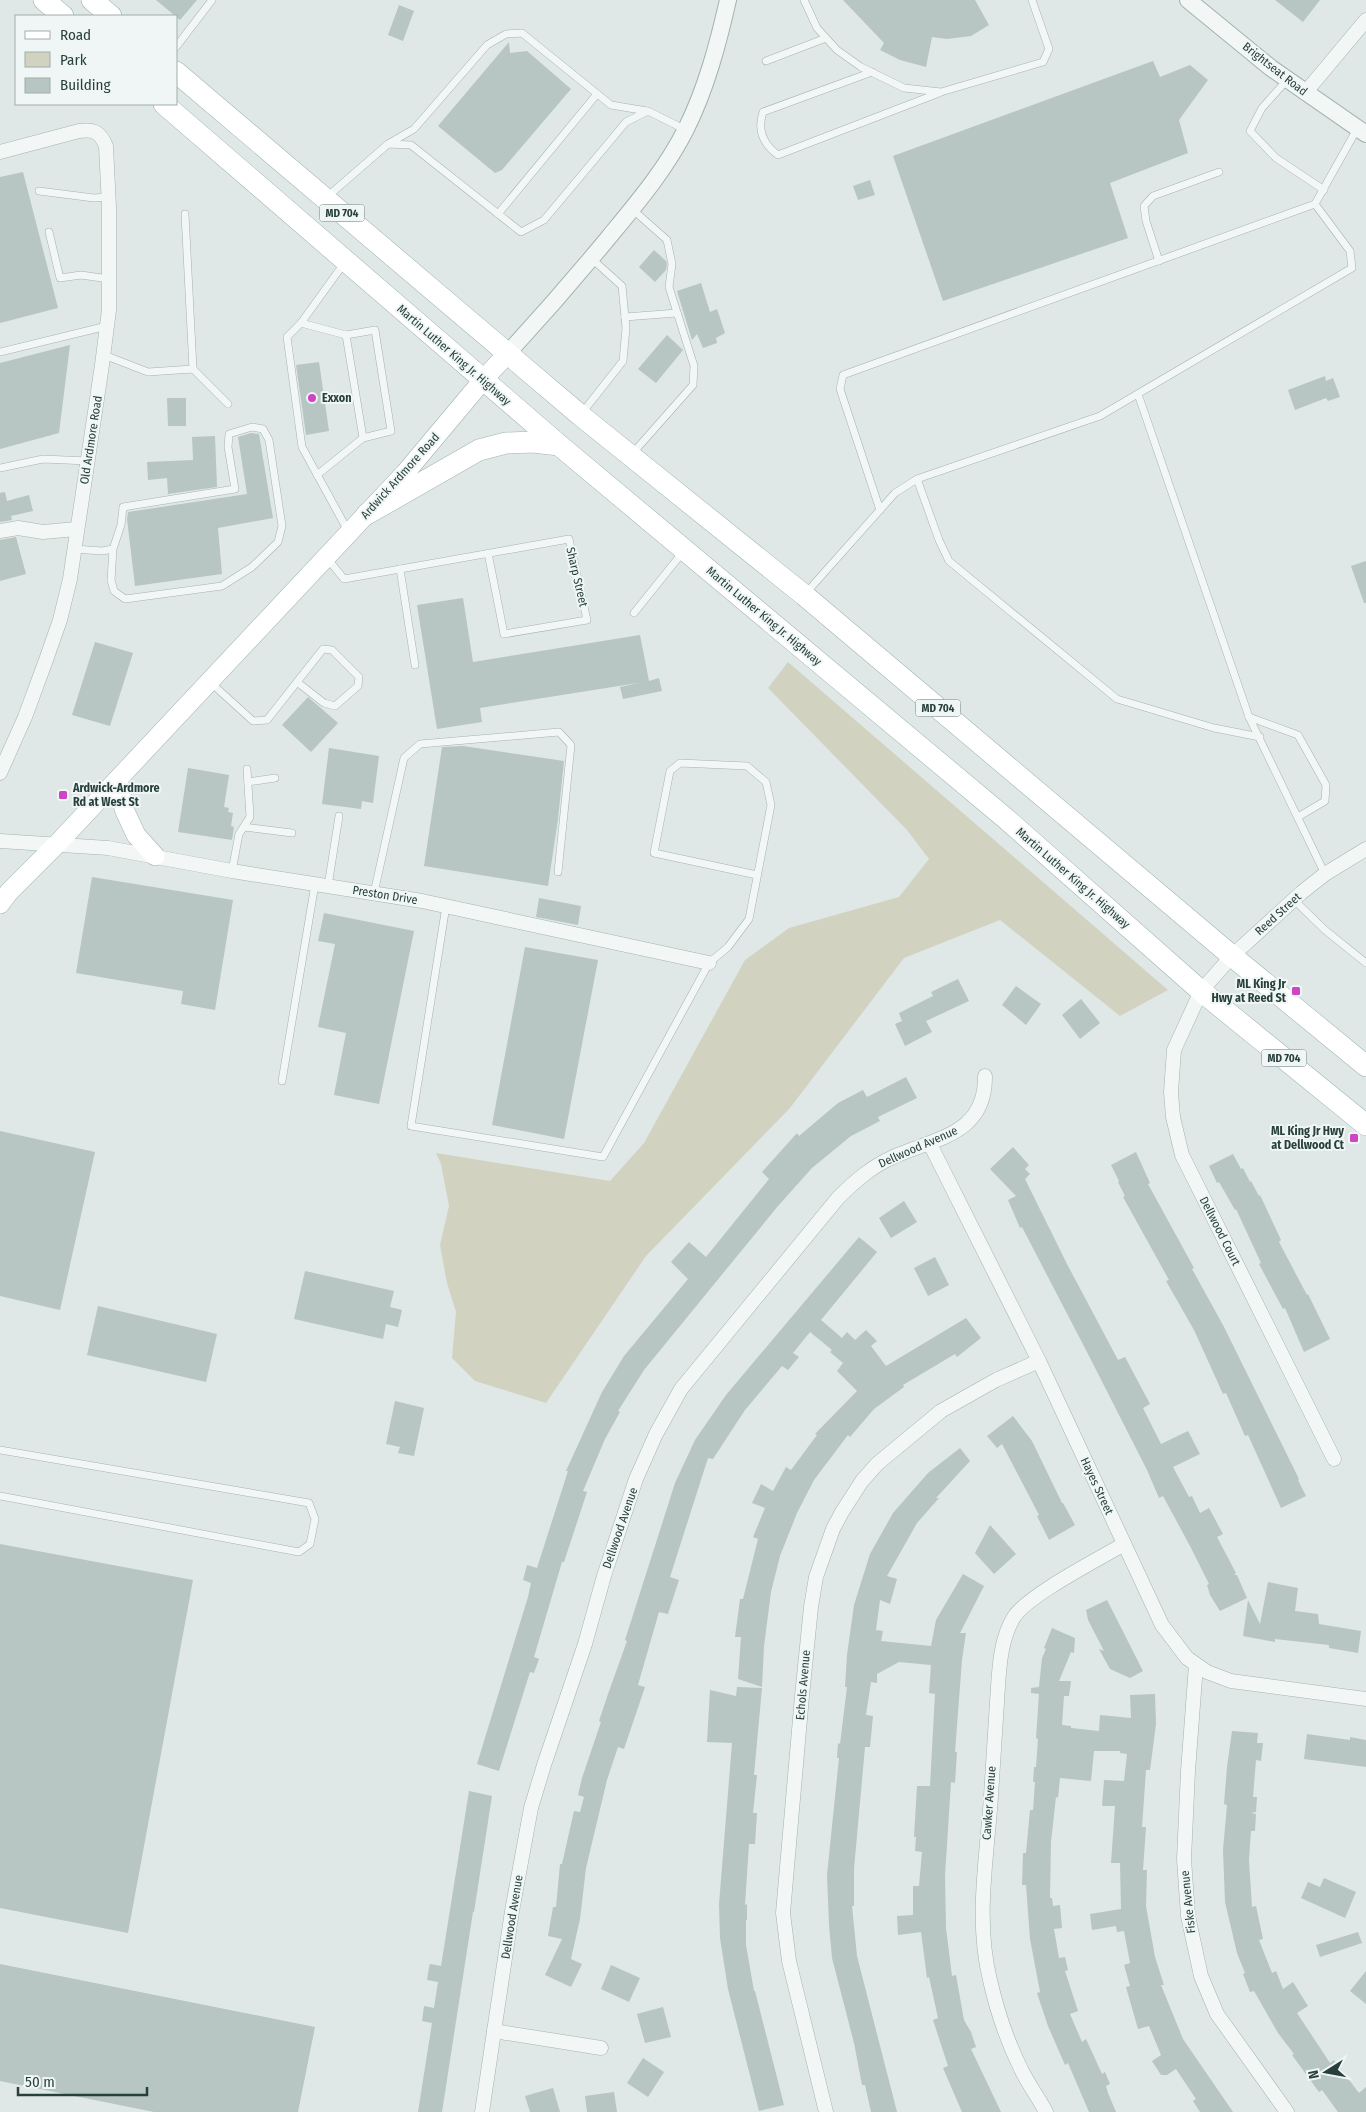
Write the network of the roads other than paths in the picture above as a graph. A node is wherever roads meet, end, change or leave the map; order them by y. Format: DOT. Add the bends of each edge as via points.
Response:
graph roads {
  1 [pos="44,0"];
  2 [pos="92,0"];
  3 [pos="212,0"];
  4 [pos="728,0"];
  5 [pos="804,0"];
  6 [pos="1032,0"];
  7 [pos="1188,0"];
  8 [pos="62,15"];
  9 [pos="110,15"];
  10 [pos="1366,20"];
  11 [pos="826,38"];
  12 [pos="178,44"];
  13 [pos="766,61"];
  14 [pos="872,72"];
  15 [pos="178,74"];
  16 [pos="1287,80"];
  17 [pos="942,92"];
  18 [pos="1305,93"];
  19 [pos="597,94"];
  20 [pos="165,105"];
  21 [pos="648,112"];
  22 [pos="686,130"];
  23 [pos="1362,132"];
  24 [pos="388,144"];
  25 [pos="0,152"];
  26 [pos="1220,172"];
  27 [pos="1324,190"];
  28 [pos="39,191"];
  29 [pos="109,197"];
  30 [pos="324,198"];
  31 [pos="1315,204"];
  32 [pos="632,209"];
  33 [pos="185,214"];
  34 [pos="498,214"];
  35 [pos="49,232"];
  36 [pos="592,258"];
  37 [pos="345,261"];
  38 [pos="1159,261"];
  39 [pos="109,279"];
  40 [pos="677,313"];
  41 [pos="625,317"];
  42 [pos="301,323"];
  43 [pos="107,326"];
  44 [pos="346,334"];
  45 [pos="0,352"];
  46 [pos="507,354"];
  47 [pos="104,355"];
  48 [pos="193,370"];
  49 [pos="483,380"];
  50 [pos="1138,394"];
  51 [pos="228,404"];
  52 [pos="580,416"];
  53 [pos="363,438"];
  54 [pos="559,445"];
  55 [pos="630,456"];
  56 [pos="88,461"];
  57 [pos="0,468"];
  58 [pos="317,475"];
  59 [pos="917,479"];
  60 [pos="880,510"];
  61 [pos="367,514"];
  62 [pos="76,529"];
  63 [pos="0,531"];
  64 [pos="349,533"];
  65 [pos="74,549"];
  66 [pos="113,549"];
  67 [pos="685,550"];
  68 [pos="488,553"];
  69 [pos="326,557"];
  70 [pos="400,569"];
  71 [pos="804,595"];
  72 [pos="634,613"];
  73 [pos="415,665"];
  74 [pos="210,682"];
  75 [pos="297,682"];
  76 [pos="1250,717"];
  77 [pos="1260,738"];
  78 [pos="3,759"];
  79 [pos="247,769"];
  80 [pos="0,773"];
  81 [pos="275,778"];
  82 [pos="118,779"];
  83 [pos="248,782"];
  84 [pos="339,816"];
  85 [pos="1298,817"];
  86 [pos="244,827"];
  87 [pos="292,833"];
  88 [pos="0,841"];
  89 [pos="57,844"];
  90 [pos="1366,849"];
  91 [pos="155,856"];
  92 [pos="232,871"];
  93 [pos="558,872"];
  94 [pos="1325,874"];
  95 [pos="757,876"];
  96 [pos="321,885"];
  97 [pos="374,893"];
  98 [pos="1294,900"];
  99 [pos="0,904"];
  100 [pos="446,905"];
  101 [pos="1232,956"];
  102 [pos="710,963"];
  103 [pos="1366,963"];
  104 [pos="1201,991"];
  105 [pos="1366,1066"];
  106 [pos="985,1076"];
  107 [pos="282,1081"];
  108 [pos="1366,1125"];
  109 [pos="930,1144"];
  110 [pos="1039,1361"];
  111 [pos="0,1450"];
  112 [pos="1334,1459"];
  113 [pos="0,1496"];
  114 [pos="1124,1544"];
  115 [pos="1196,1665"];
  116 [pos="1366,1700"];
  117 [pos="494,2031"];
  118 [pos="602,2048"];
  119 [pos="482,2112"];
  120 [pos="826,2112"];
  121 [pos="1046,2112"];
  122 [pos="1287,2112"];
  1 -- 8 [label="main road"];
  2 -- 9 [label="main road"];
  3 -- 12 [label="lane"];
  4 -- 22 [label="street, Ardwick Ardmore Road" via="714,57"];
  5 -- 11 [label="lane" via="817,28"];
  6 -- 17 [label="lane" via="1049,49 1043,62"];
  7 -- 16 [label="street, Brightseat Road"];
  10 -- 18 [label="street"];
  11 -- 13 [label="lane"];
  11 -- 14 [label="lane" via="837,50"];
  14 -- 17 [label="lane" via="904,88"];
  14 -- 17 [label="lane" via="763,112 759,124 767,147 778,155"];
  15 -- 30 [label="main road, MD 704"];
  16 -- 18 [label="street, Brightseat Road"];
  16 -- 27 [label="lane" via="1262,108 1250,131 1276,158"];
  18 -- 23 [label="street, Brightseat Road"];
  19 -- 21 [label="lane" via="610,105"];
  19 -- 24 [label="lane" via="522,33 506,34 487,46 414,129"];
  19 -- 34 [label="lane"];
  20 -- 37 [label="main road, Martin Luther King Jr. Highway / MD 704"];
  21 -- 22 [label="lane"];
  21 -- 34 [label="lane" via="626,122 544,220 521,232"];
  22 -- 32 [label="street, Ardwick Ardmore Road" via="668,161"];
  23 -- 27 [label="lane"];
  24 -- 30 [label="lane"];
  24 -- 34 [label="lane" via="411,145"];
  25 -- 29 [label="street, Old Ardmore Road" via="90,129 103,138"];
  26 -- 38 [label="lane" via="1154,196 1144,206"];
  27 -- 31 [label="lane"];
  28 -- 29 [label="lane"];
  29 -- 39 [label="street, Old Ardmore Road"];
  30 -- 46 [label="main road, MD 704"];
  31 -- 38 [label="lane"];
  31 -- 50 [label="lane" via="1350,251 1352,268"];
  32 -- 36 [label="street, Ardwick Ardmore Road"];
  32 -- 40 [label="lane" via="668,240 672,264 669,287"];
  33 -- 48 [label="lane"];
  35 -- 39 [label="lane" via="60,278 81,275"];
  36 -- 41 [label="lane" via="622,286"];
  36 -- 46 [label="street, Ardwick Ardmore Road"];
  37 -- 42 [label="lane"];
  37 -- 49 [label="main road, Martin Luther King Jr. Highway / MD 704"];
  38 -- 60 [label="lane" via="843,375 840,389"];
  39 -- 43 [label="street, Old Ardmore Road"];
  40 -- 41 [label="lane"];
  40 -- 55 [label="lane" via="694,366 693,385"];
  41 -- 52 [label="lane" via="623,361"];
  42 -- 44 [label="lane"];
  42 -- 58 [label="lane" via="287,337 302,447"];
  43 -- 45 [label="lane"];
  43 -- 47 [label="street, Old Ardmore Road"];
  44 -- 53 [label="lane" via="359,392"];
  44 -- 53 [label="lane" via="375,330 380,389 391,431"];
  46 -- 49 [label="main road, Ardwick Ardmore Road"];
  46 -- 52 [label="main road, MD 704"];
  47 -- 48 [label="lane" via="148,372"];
  47 -- 56 [label="street, Old Ardmore Road"];
  48 -- 51 [label="lane"];
  49 -- 54 [label="main road, Martin Luther King Jr. Highway / MD 704"];
  49 -- 61 [label="main road, Ardwick Ardmore Road"];
  50 -- 59 [label="lane" via="1100,416"];
  50 -- 76 [label="lane"];
  52 -- 55 [label="main road, MD 704"];
  53 -- 58 [label="lane"];
  54 -- 61 [label="main road" via="506,443 480,450"];
  54 -- 67 [label="main road, Martin Luther King Jr. Highway / MD 704"];
  55 -- 71 [label="main road, MD 704"];
  56 -- 57 [label="lane" via="43,459"];
  56 -- 62 [label="street, Old Ardmore Road"];
  58 -- 64 [label="lane"];
  59 -- 60 [label="lane" via="895,493"];
  59 -- 77 [label="lane" via="949,561 1116,699"];
  60 -- 71 [label="lane"];
  61 -- 64 [label="main road, Ardwick Ardmore Road"];
  62 -- 63 [label="street" via="43,532 18,528"];
  62 -- 65 [label="street, Old Ardmore Road"];
  64 -- 69 [label="main road, Ardwick Ardmore Road"];
  65 -- 66 [label="lane"];
  65 -- 78 [label="street, Old Ardmore Road" via="60,620 25,717"];
  66 -- 66 [label="lane" via="111,580 114,591 125,599 222,586 252,567 278,542 282,526 269,440 263,429 252,427 229,434 235,489 123,507"];
  67 -- 72 [label="lane"];
  67 -- 104 [label="main road, Martin Luther King Jr. Highway / MD 704" via="1004,817"];
  68 -- 68 [label="lane, Sharp Street" via="504,634 587,620 569,539"];
  68 -- 70 [label="lane, Sharp Street"];
  69 -- 70 [label="lane, Sharp Street" via="344,579"];
  69 -- 74 [label="main road, Ardwick Ardmore Road"];
  70 -- 73 [label="lane"];
  71 -- 101 [label="main road, MD 704"];
  74 -- 75 [label="lane" via="253,721 267,720"];
  74 -- 82 [label="main road, Ardwick Ardmore Road"];
  75 -- 75 [label="lane" via="323,649 332,650 359,677 358,686 334,706 324,703"];
  76 -- 77 [label="lane"];
  76 -- 85 [label="lane" via="1298,735 1326,785 1325,801"];
  77 -- 85 [label="lane"];
  78 -- 80 [label="street, Old Ardmore Road"];
  79 -- 83 [label="lane"];
  81 -- 83 [label="lane"];
  82 -- 89 [label="main road, Ardwick Ardmore Road"];
  82 -- 91 [label="main road" via="124,809 136,835"];
  83 -- 86 [label="lane" via="250,817"];
  84 -- 96 [label="lane"];
  85 -- 94 [label="lane"];
  86 -- 87 [label="lane"];
  86 -- 92 [label="lane" via="239,834"];
  88 -- 89 [label="street, Preston Drive"];
  89 -- 91 [label="street, Preston Drive"];
  89 -- 99 [label="main road, Ardwick Ardmore Road"];
  90 -- 94 [label="street, Reed Street"];
  91 -- 92 [label="street, Preston Drive"];
  92 -- 96 [label="street, Preston Drive"];
  93 -- 97 [label="lane" via="571,745 559,732 420,744 404,758"];
  94 -- 98 [label="street, Reed Street"];
  95 -- 95 [label="lane" via="772,805 766,782 747,766 680,762 670,771 654,853"];
  95 -- 102 [label="lane" via="749,919 728,947"];
  96 -- 97 [label="street, Preston Drive"];
  96 -- 107 [label="lane"];
  97 -- 100 [label="street, Preston Drive"];
  98 -- 101 [label="street, Reed Street"];
  98 -- 103 [label="lane"];
  100 -- 102 [label="street, Preston Drive"];
  100 -- 102 [label="lane" via="410,1126 603,1157"];
  101 -- 104 [label="street, Reed Street"];
  101 -- 105 [label="main road, MD 704"];
  104 -- 108 [label="main road, Martin Luther King Jr. Highway / MD 704"];
  104 -- 112 [label="street, Dellwood Court" via="1174,1050 1171,1092 1182,1155"];
  106 -- 109 [label="street, Dellwood Avenue" via="982,1100 971,1119 959,1130"];
  109 -- 110 [label="street, Hayes Street"];
  109 -- 117 [label="street, Dellwood Avenue" via="877,1165 838,1198 681,1389 656,1434 636,1479 533,1802"];
  110 -- 114 [label="street, Hayes Street"];
  110 -- 120 [label="street, Echols Avenue" via="996,1380 941,1411 877,1464 842,1512 816,1577 783,1913 789,1961"];
  111 -- 113 [label="lane" via="309,1503 315,1519 310,1544 299,1552"];
  114 -- 115 [label="street, Hayes Street" via="1162,1625"];
  114 -- 121 [label="street, Cawker Avenue" via="1054,1585 1019,1610 1002,1648 983,1870 983,1932 1002,2025"];
  115 -- 116 [label="street, Hayes Street" via="1216,1677 1231,1681"];
  115 -- 122 [label="street, Fiske Avenue" via="1184,1842 1188,1916 1201,1976 1218,2014"];
  117 -- 118 [label="street"];
  117 -- 119 [label="street, Dellwood Avenue"];
}
